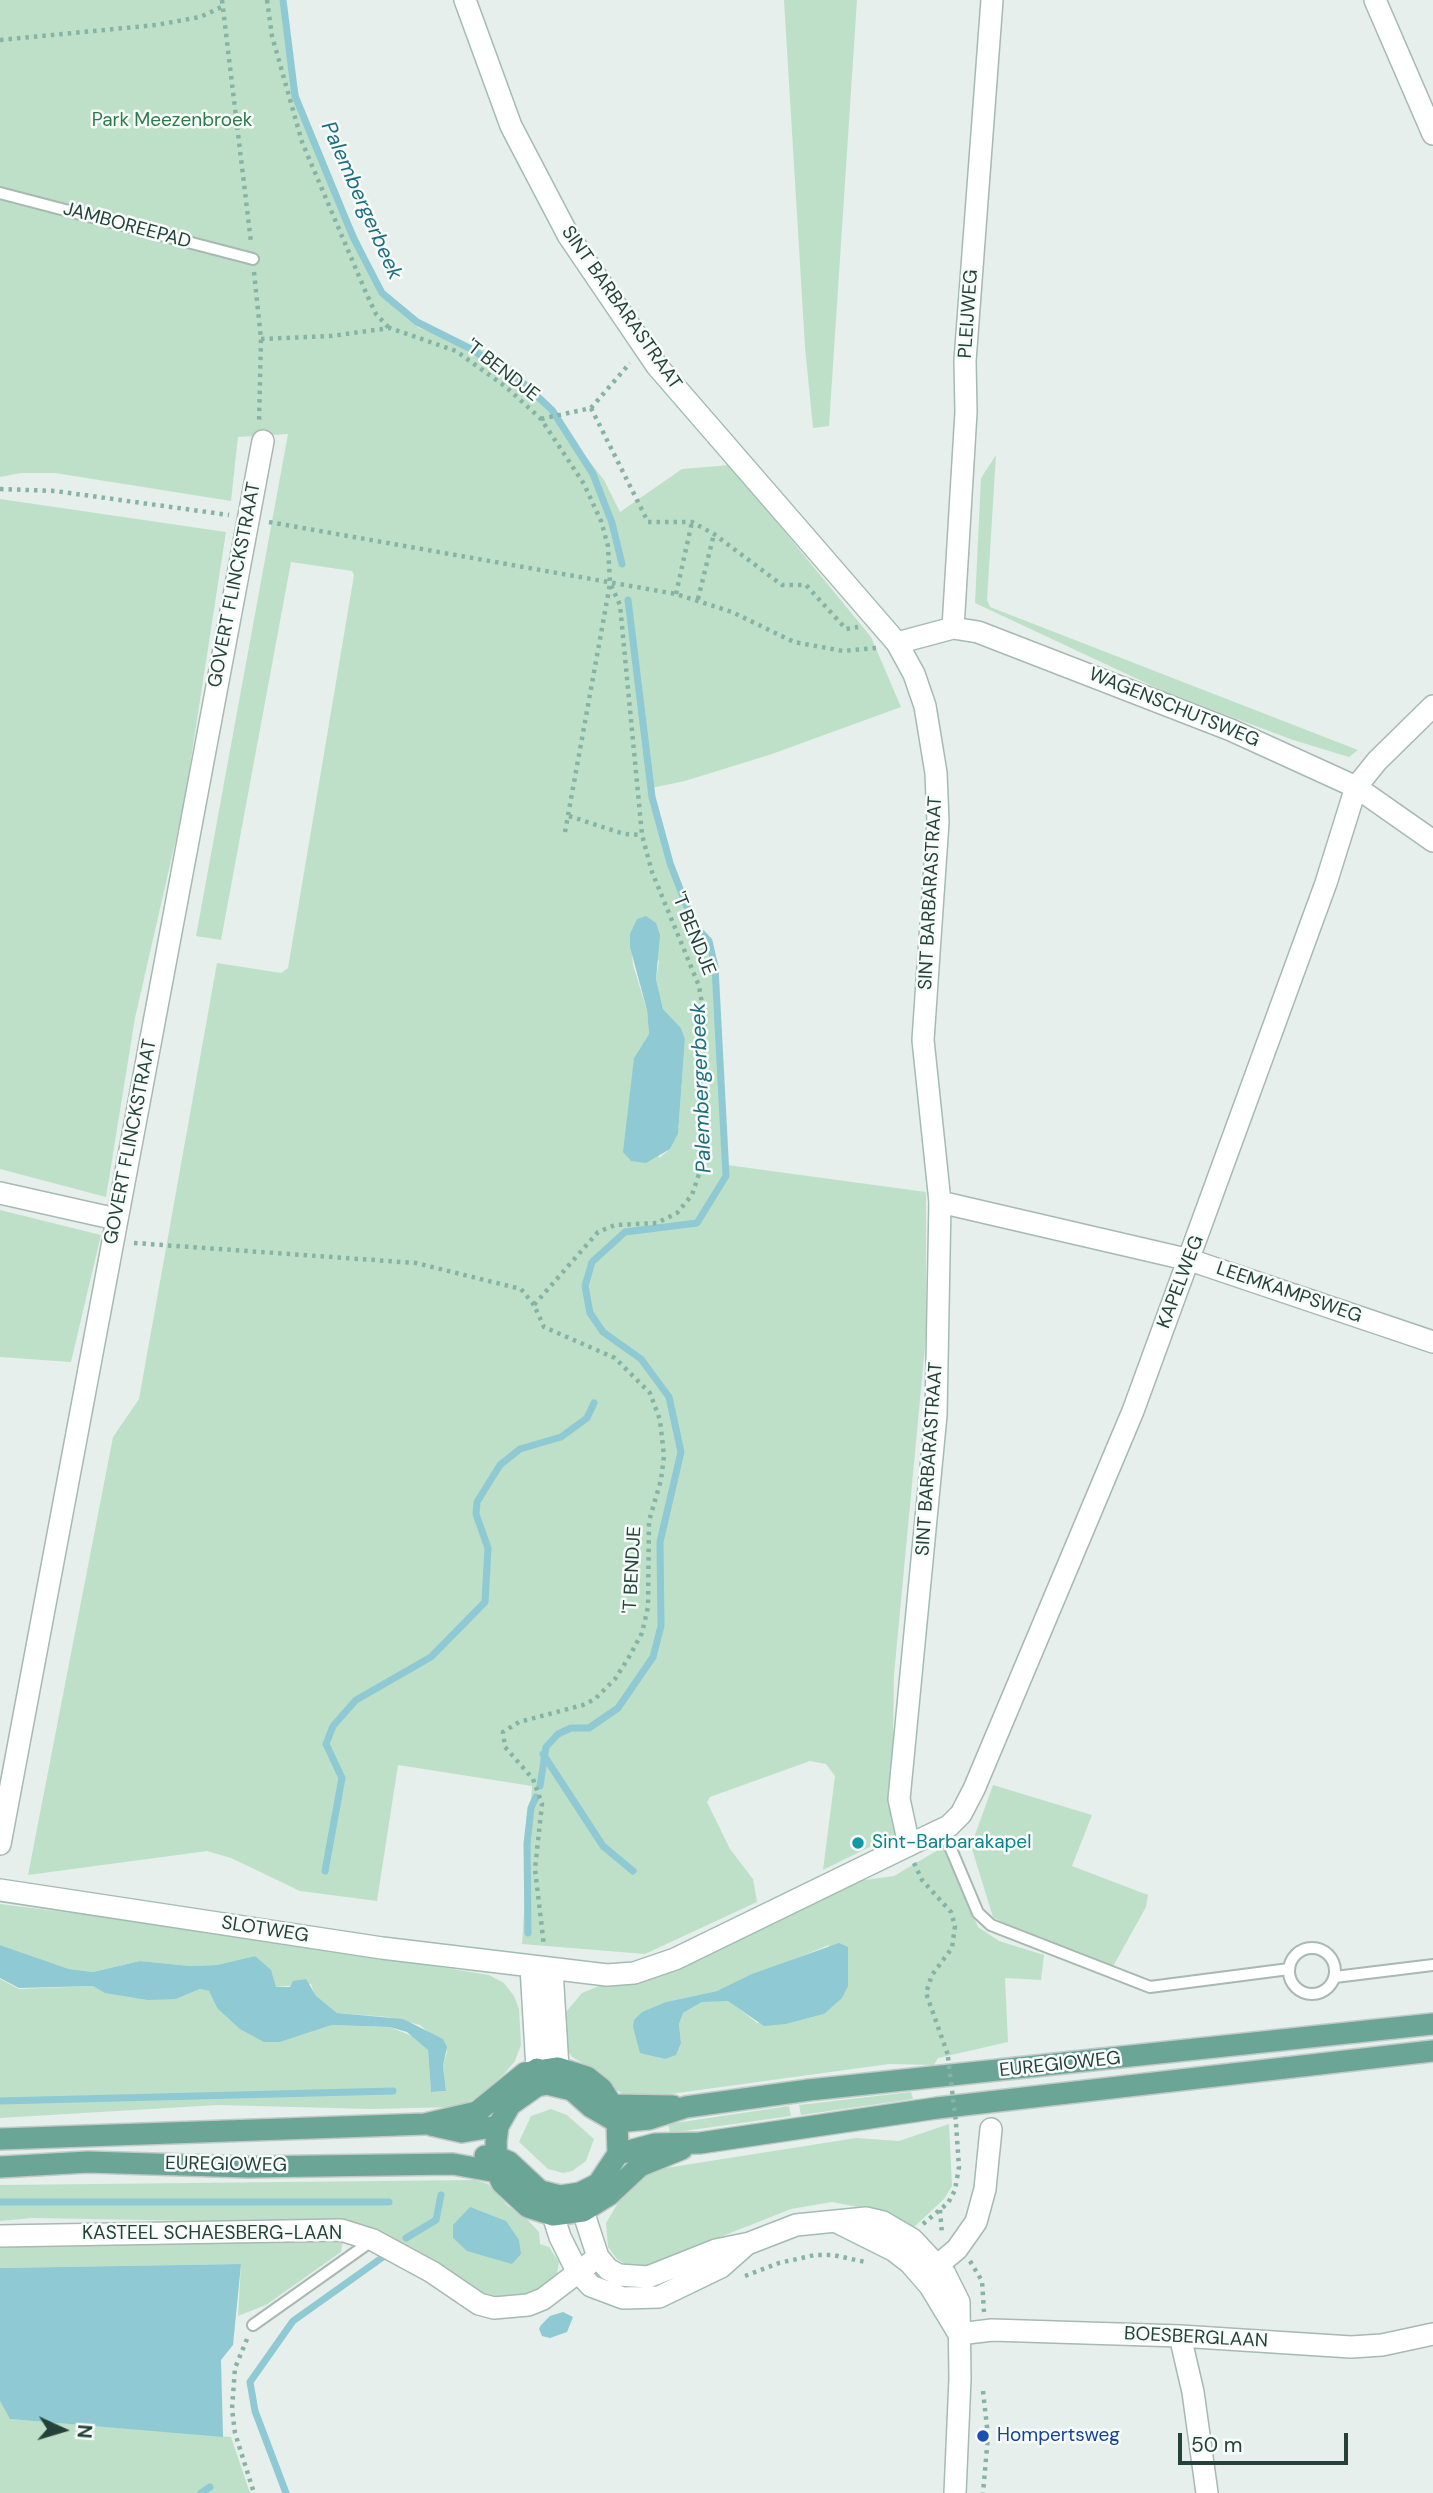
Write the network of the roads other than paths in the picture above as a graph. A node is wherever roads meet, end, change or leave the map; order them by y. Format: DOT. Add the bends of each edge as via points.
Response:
graph roads {
  1 [pos="465,0"];
  2 [pos="992,0"];
  3 [pos="1375,0"];
  4 [pos="1433,134"];
  5 [pos="0,193"];
  6 [pos="253,259"];
  7 [pos="263,441"];
  8 [pos="953,628"];
  9 [pos="898,643"];
  10 [pos="1433,706"];
  11 [pos="1356,787"];
  12 [pos="1433,841"];
  13 [pos="0,1193"];
  14 [pos="940,1202"];
  15 [pos="115,1230"];
  16 [pos="1190,1260"];
  17 [pos="1433,1342"];
  18 [pos="4,1804"];
  19 [pos="943,1830"];
  20 [pos="0,1844"];
  21 [pos="909,1845"];
  22 [pos="0,1890"];
  23 [pos="542,1964"];
  24 [pos="1433,1965"];
  25 [pos="1289,1969"];
  26 [pos="1335,1976"];
  27 [pos="1433,2024"];
  28 [pos="1433,2051"];
  29 [pos="544,2074"];
  30 [pos="614,2113"];
  31 [pos="425,2124"];
  32 [pos="498,2126"];
  33 [pos="991,2129"];
  34 [pos="0,2139"];
  35 [pos="700,2143"];
  36 [pos="618,2154"];
  37 [pos="496,2164"];
  38 [pos="0,2167"];
  39 [pos="582,2202"];
  40 [pos="554,2215"];
  41 [pos="0,2236"];
  42 [pos="373,2239"];
  43 [pos="747,2244"];
  44 [pos="598,2257"];
  45 [pos="576,2271"];
  46 [pos="931,2271"];
  47 [pos="253,2325"];
  48 [pos="959,2334"];
  49 [pos="1433,2334"];
  50 [pos="1180,2336"];
  51 [pos="955,2493"];
  52 [pos="1207,2493"];
  1 -- 9 [label="street, SINT BARBARASTRAAT" via="523,150 568,235 644,348"];
  2 -- 8 [label="street, PLEIJWEG" via="965,361"];
  3 -- 4 [label="street"];
  5 -- 6 [label="lane, JAMBOREEPAD"];
  7 -- 15 [label="street, GOVERT FLINCKSTRAAT"];
  8 -- 9 [label="street, WAGENSCHUTSWEG"];
  8 -- 11 [label="street, WAGENSCHUTSWEG" via="978,632 1091,674"];
  9 -- 14 [label="street, SINT BARBARASTRAAT" via="925,706 936,773 939,822 923,1040"];
  10 -- 11 [label="street, KAPELWEG"];
  11 -- 12 [label="street, WAGENSCHUTSWEG"];
  11 -- 16 [label="street, KAPELWEG"];
  13 -- 15 [label="street"];
  14 -- 16 [label="street, LEEMKAMPSWEG"];
  14 -- 21 [label="street, SINT BARBARASTRAAT" via="936,1415 899,1799"];
  15 -- 18 [label="street, GOVERT FLINCKSTRAAT"];
  16 -- 17 [label="street, LEEMKAMPSWEG"];
  16 -- 19 [label="street, KAPELWEG" via="1133,1411 974,1789 961,1814"];
  18 -- 20 [label="street, GOVERT FLINCKSTRAAT"];
  19 -- 21 [label="street, KAPELWEG"];
  19 -- 25 [label="lane" via="978,1913 991,1925 1150,1987"];
  21 -- 23 [label="street, SLOTWEG" via="646,1970 607,1975"];
  22 -- 23 [label="street, SLOTWEG" via="382,1948"];
  23 -- 29 [label="street"];
  24 -- 26 [label="lane"];
  25 -- 26 [label="lane" via="1293,1984 1312,1995 1327,1989"];
  25 -- 26 [label="lane" via="1301,1951 1316,1949 1333,1962"];
  27 -- 30 [label="main road, EUREGIOWEG"];
  28 -- 35 [label="main road, EUREGIOWEG" via="951,2106"];
  29 -- 30 [label="main road" via="587,2077 602,2089"];
  29 -- 31 [label="main road, EUREGIOWEG" via="515,2079 477,2112"];
  29 -- 32 [label="main road" via="510,2105"];
  30 -- 36 [label="main road"];
  31 -- 32 [label="main road, EUREGIOWEG" via="462,2132"];
  31 -- 34 [label="main road, EUREGIOWEG"];
  32 -- 37 [label="main road"];
  33 -- 46 [label="street" via="985,2189 976,2222 957,2249"];
  35 -- 36 [label="main road, EUREGIOWEG" via="655,2144"];
  35 -- 39 [label="main road, EUREGIOWEG" via="653,2160 628,2174 609,2195"];
  36 -- 39 [label="main road"];
  37 -- 38 [label="main road, EUREGIOWEG" via="474,2157 453,2164 248,2167 88,2162"];
  37 -- 39 [label="main road" via="509,2162 540,2191"];
  37 -- 40 [label="main road" via="514,2197"];
  39 -- 40 [label="main road"];
  39 -- 44 [label="street"];
  40 -- 45 [label="street"];
  41 -- 42 [label="street, KASTEEL SCHAESBERG-LAAN" via="341,2230"];
  42 -- 45 [label="street, KASTEEL SCHAESBERG-LAAN" via="479,2304 494,2308 536,2302"];
  42 -- 47 [label="lane"];
  43 -- 44 [label="street" via="716,2250 648,2277 619,2276"];
  43 -- 45 [label="street" via="721,2266 659,2297 623,2298 605,2293"];
  43 -- 46 [label="street" via="784,2228 859,2218 883,2222 912,2239"];
  44 -- 45 [label="street, KASTEEL SCHAESBERG-LAAN"];
  46 -- 48 [label="street" via="952,2284 959,2302"];
  48 -- 50 [label="street, BOESBERGLAAN" via="992,2330"];
  48 -- 51 [label="street"];
  49 -- 50 [label="street, BOESBERGLAAN" via="1351,2347"];
  50 -- 52 [label="street"];
}
